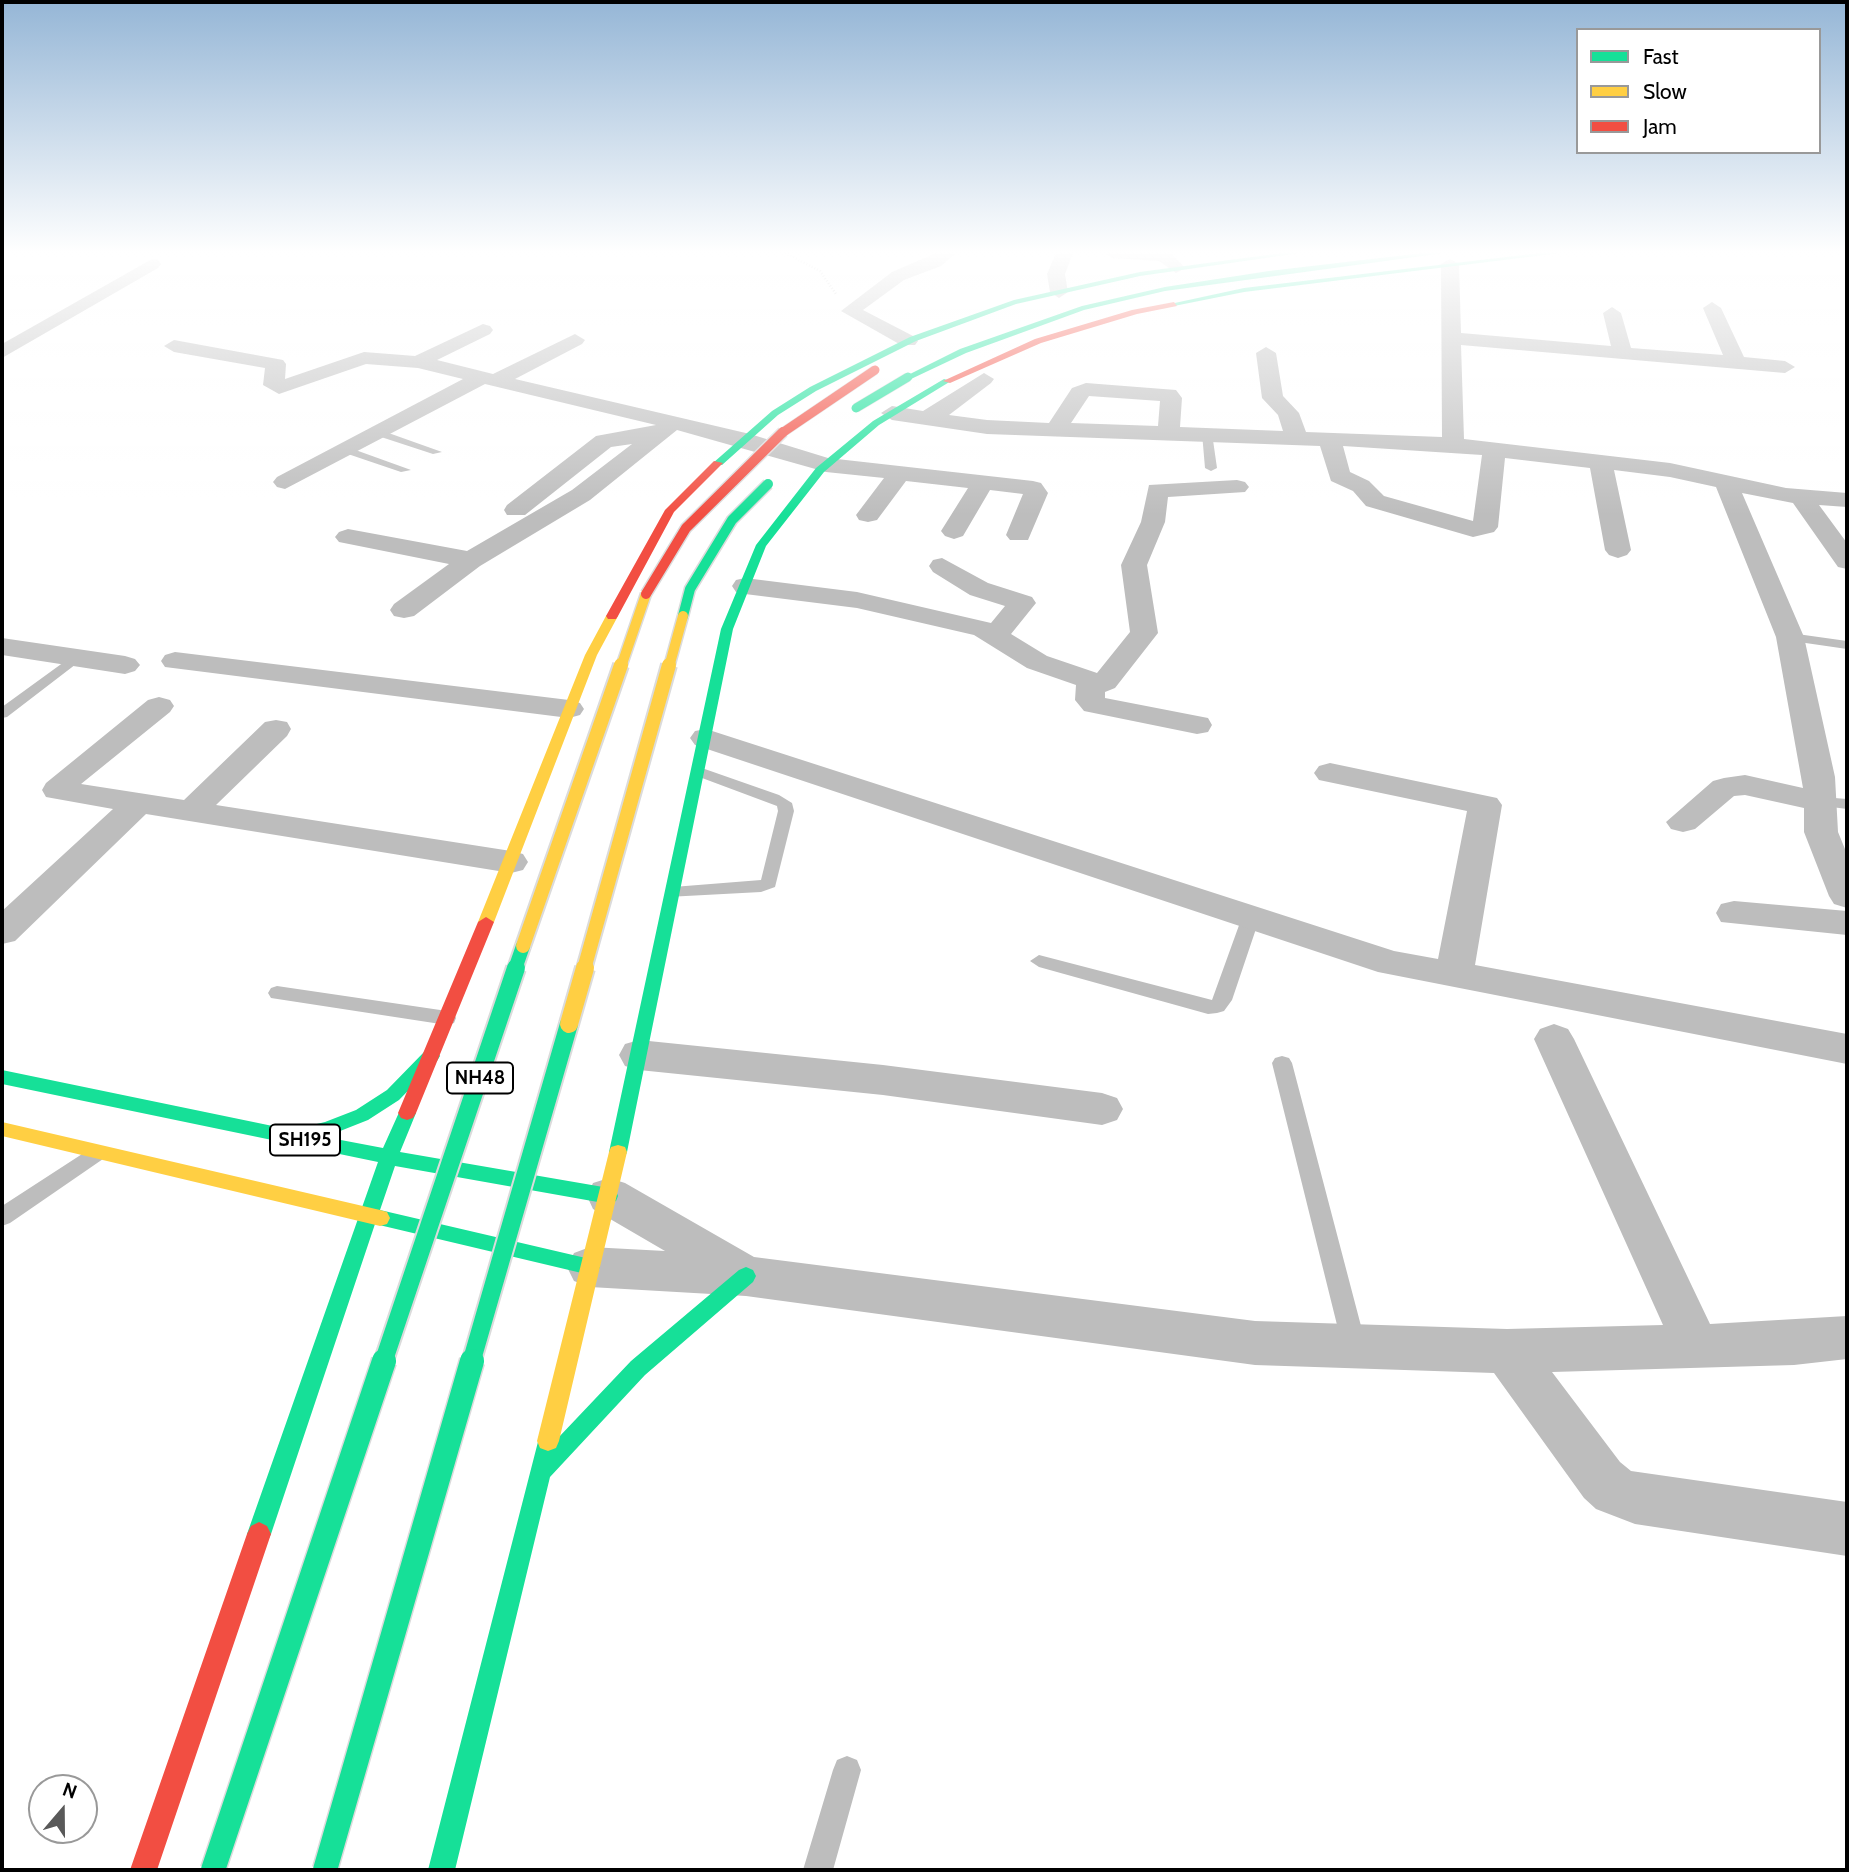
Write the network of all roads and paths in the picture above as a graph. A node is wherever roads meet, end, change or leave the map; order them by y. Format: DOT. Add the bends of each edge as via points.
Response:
graph roads {
  1 [pos="22,340"];
  2 [pos="462,340"];
  3 [pos="575,340"];
  4 [pos="946,340"];
  5 [pos="992,340"];
  6 [pos="1040,340"];
  7 [pos="1451,340"];
  8 [pos="1478,340"];
  9 [pos="1620,340"];
  10 [pos="1726,340"];
  11 [pos="908,341"];
  12 [pos="174,346"];
  13 [pos="2,352"];
  14 [pos="1266,353"];
  15 [pos="1623,353"];
  16 [pos="418,362"];
  17 [pos="1736,363"];
  18 [pos="1785,367"];
  19 [pos="491,377"];
  20 [pos="984,379"];
  21 [pos="960,399"];
  22 [pos="986,403"];
  23 [pos="1013,407"];
  24 [pos="892,413"];
  25 [pos="927,418"];
  26 [pos="839,421"];
  27 [pos="1061,421"];
  28 [pos="665,428"];
  29 [pos="1169,432"];
  30 [pos="379,433"];
  31 [pos="1207,433"];
  32 [pos="746,436"];
  33 [pos="1296,436"];
  34 [pos="1329,437"];
  35 [pos="806,444"];
  36 [pos="1453,445"];
  37 [pos="1494,449"];
  38 [pos="346,450"];
  39 [pos="437,452"];
  40 [pos="830,462"];
  41 [pos="1601,462"];
  42 [pos="1211,468"];
  43 [pos="405,470"];
  44 [pos="900,473"];
  45 [pos="285,482"];
  46 [pos="983,482"];
  47 [pos="1726,482"];
  48 [pos="1237,487"];
  49 [pos="1801,497"];
  50 [pos="1847,500"];
  51 [pos="516,510"];
  52 [pos="868,515"];
  53 [pos="954,531"];
  54 [pos="1019,534"];
  55 [pos="348,537"];
  56 [pos="1618,550"];
  57 [pos="471,560"];
  58 [pos="1847,561"];
  59 [pos="942,566"];
  60 [pos="745,586"];
  61 [pos="404,610"];
  62 [pos="995,635"];
  63 [pos="1790,637"];
  64 [pos="1847,645"];
  65 [pos="2,646"];
  66 [pos="75,658"];
  67 [pos="175,661"];
  68 [pos="125,666"];
  69 [pos="1091,682"];
  70 [pos="159,706"];
  71 [pos="569,709"];
  72 [pos="2,713"];
  73 [pos="1197,725"];
  74 [pos="276,729"];
  75 [pos="706,738"];
  76 [pos="699,772"];
  77 [pos="1330,773"];
  78 [pos="1830,794"];
  79 [pos="137,804"];
  80 [pos="190,812"];
  81 [pos="1683,822"];
  82 [pos="511,862"];
  83 [pos="673,893"];
  84 [pos="1847,896"];
  85 [pos="1734,913"];
  86 [pos="1251,917"];
  87 [pos="1847,923"];
  88 [pos="2,932"];
  89 [pos="1039,961"];
  90 [pos="1454,975"];
  91 [pos="278,993"];
  92 [pos="447,1018"];
  93 [pos="1554,1039"];
  94 [pos="1847,1049"];
  95 [pos="639,1055"];
  96 [pos="431,1056"];
  97 [pos="1282,1063"];
  98 [pos="2,1077"];
  99 [pos="1102,1109"];
  100 [pos="2,1129"];
  101 [pos="289,1137"];
  102 [pos="96,1153"];
  103 [pos="389,1157"];
  104 [pos="609,1196"];
  105 [pos="370,1215"];
  106 [pos="2,1217"];
  107 [pos="590,1267"];
  108 [pos="746,1276"];
  109 [pos="1847,1338"];
  110 [pos="1354,1345"];
  111 [pos="1696,1345"];
  112 [pos="1507,1351"];
  113 [pos="540,1473"];
  114 [pos="1847,1529"];
  115 [pos="847,1770"];
  116 [pos="143,1870"];
  117 [pos="213,1870"];
  118 [pos="325,1870"];
  119 [pos="441,1870"];
  120 [pos="818,1870"];
  1 -- 13 [label="street"];
  2 -- 16 [label="street"];
  3 -- 19 [label="street"];
  4 -- 117 [label="main road, NH48, bridge" via="875,370 788,427 686,528 650,584 538,902"];
  5 -- 26 [label="main road, bridge" via="908,377"];
  6 -- 24 [label="main road" via="954,377"];
  7 -- 36 [label="street"];
  8 -- 15 [label="street"];
  9 -- 15 [label="street"];
  10 -- 17 [label="street"];
  11 -- 32 [label="main road" via="813,389"];
  12 -- 16 [label="street" via="276,364 274,385 279,388 364,358"];
  14 -- 33 [label="street" via="1273,398 1288,413"];
  15 -- 17 [label="street"];
  16 -- 19 [label="street"];
  17 -- 18 [label="street"];
  19 -- 28 [label="street"];
  19 -- 30 [label="street"];
  20 -- 21 [label="street"];
  21 -- 22 [label="street"];
  21 -- 25 [label="street"];
  23 -- 27 [label="street"];
  24 -- 25 [label="street"];
  24 -- 40 [label="main road"];
  25 -- 27 [label="street" via="988,427"];
  27 -- 29 [label="street"];
  27 -- 29 [label="street" via="1079,392 1086,389 1162,394 1171,398"];
  28 -- 32 [label="street"];
  28 -- 51 [label="street" via="604,441"];
  28 -- 57 [label="street" via="581,495"];
  29 -- 31 [label="street"];
  30 -- 38 [label="street"];
  30 -- 39 [label="lane"];
  31 -- 33 [label="street"];
  31 -- 42 [label="lane"];
  32 -- 40 [label="street"];
  32 -- 71 [label="main road" via="670,510 591,655"];
  33 -- 34 [label="street"];
  34 -- 36 [label="street"];
  34 -- 37 [label="street" via="1339,476 1361,486 1375,501 1473,529 1485,527"];
  35 -- 118 [label="main road, bridge" via="732,520 690,589"];
  36 -- 37 [label="street"];
  37 -- 41 [label="street"];
  38 -- 43 [label="lane"];
  38 -- 45 [label="street"];
  40 -- 44 [label="street"];
  40 -- 60 [label="main road" via="761,545"];
  41 -- 47 [label="street"];
  41 -- 56 [label="street"];
  44 -- 46 [label="street"];
  44 -- 52 [label="street"];
  46 -- 53 [label="street"];
  46 -- 54 [label="street" via="1036,491"];
  47 -- 49 [label="street"];
  47 -- 63 [label="street"];
  48 -- 69 [label="street" via="1157,490 1148,533 1134,565 1144,633 1105,682"];
  49 -- 50 [label="street"];
  49 -- 58 [label="street"];
  55 -- 57 [label="street"];
  57 -- 61 [label="street"];
  59 -- 62 [label="street" via="971,585 1022,603"];
  60 -- 62 [label="street" via="869,602"];
  60 -- 75 [label="main road" via="727,629"];
  62 -- 69 [label="street" via="1037,662"];
  63 -- 64 [label="lane"];
  63 -- 78 [label="street"];
  65 -- 66 [label="street"];
  66 -- 68 [label="street"];
  66 -- 72 [label="lane"];
  67 -- 71 [label="street"];
  69 -- 73 [label="street" via="1090,700 1095,705"];
  70 -- 79 [label="street" via="62,782 58,790"];
  71 -- 82 [label="main road"];
  74 -- 80 [label="street"];
  75 -- 76 [label="main road"];
  75 -- 86 [label="street"];
  76 -- 83 [label="main road"];
  76 -- 83 [label="lane" via="784,803 784,824 769,883"];
  77 -- 90 [label="street" via="1485,805"];
  78 -- 81 [label="street" via="1745,785 1724,788"];
  78 -- 84 [label="street" via="1821,832"];
  79 -- 80 [label="street"];
  79 -- 88 [label="street"];
  80 -- 82 [label="street"];
  82 -- 92 [label="main road"];
  83 -- 95 [label="main road"];
  85 -- 87 [label="street"];
  86 -- 89 [label="lane" via="1217,1006"];
  86 -- 90 [label="street" via="1391,963"];
  90 -- 94 [label="street"];
  91 -- 92 [label="lane"];
  92 -- 96 [label="main road"];
  93 -- 111 [label="street"];
  95 -- 99 [label="street"];
  95 -- 104 [label="main road"];
  96 -- 101 [label="main road" via="393,1095 362,1115 328,1129"];
  96 -- 103 [label="main road"];
  97 -- 110 [label="lane"];
  98 -- 101 [label="main road, SH195"];
  100 -- 102 [label="main road"];
  101 -- 103 [label="main road, SH195"];
  102 -- 105 [label="main road"];
  102 -- 106 [label="lane"];
  103 -- 104 [label="main road, SH195"];
  103 -- 105 [label="main road"];
  104 -- 107 [label="main road"];
  104 -- 108 [label="street"];
  105 -- 107 [label="main road"];
  105 -- 116 [label="main road"];
  107 -- 108 [label="street"];
  107 -- 113 [label="main road"];
  108 -- 110 [label="street" via="1255,1343"];
  108 -- 113 [label="main road" via="638,1368"];
  109 -- 111 [label="street"];
  110 -- 112 [label="street"];
  111 -- 112 [label="street"];
  112 -- 114 [label="street" via="1602,1480 1615,1490 1635,1498"];
  113 -- 119 [label="main road"];
  115 -- 120 [label="lane"];
}
